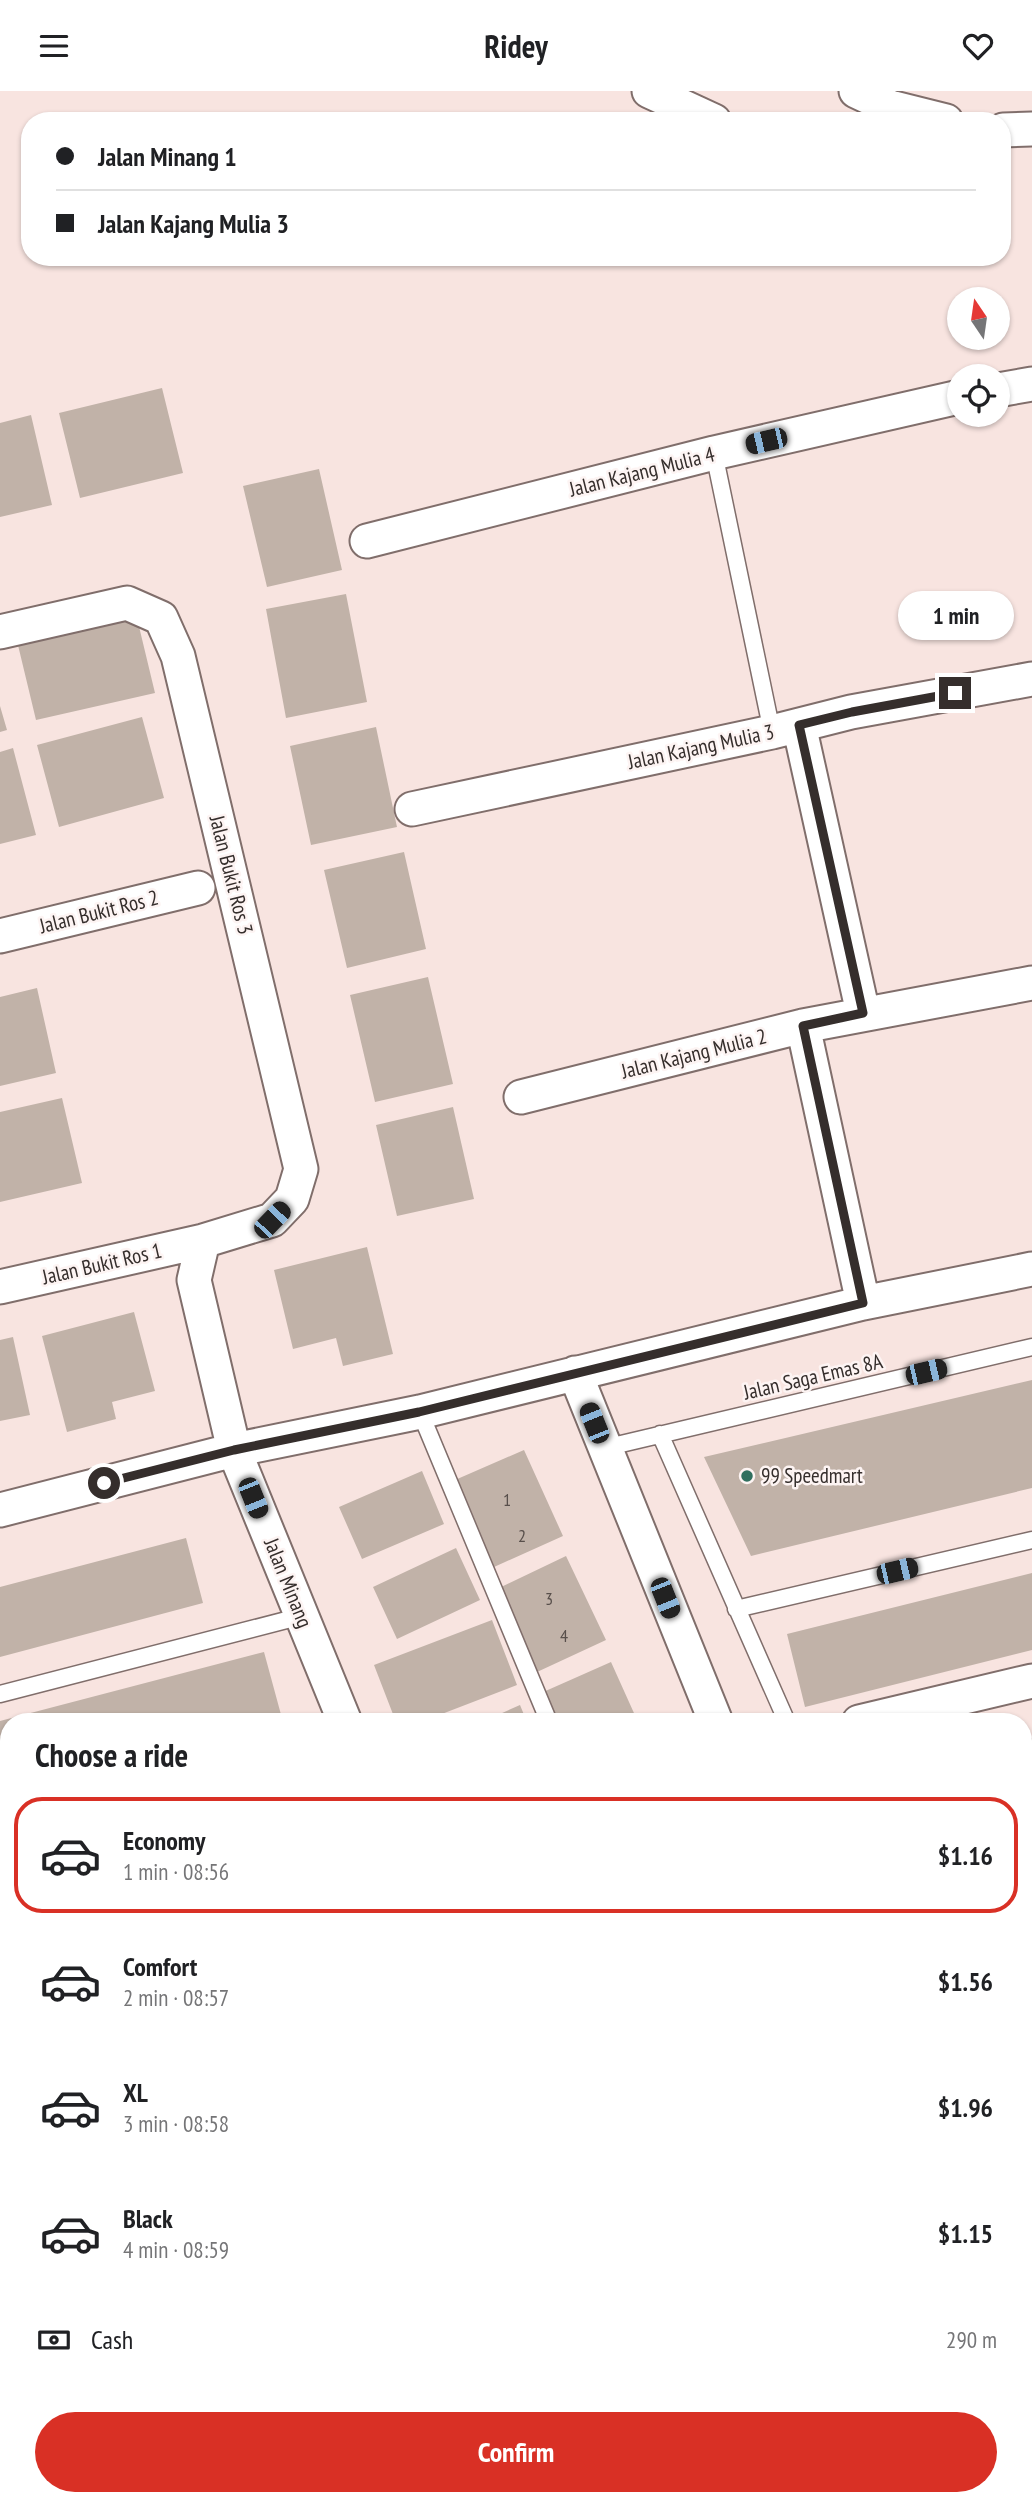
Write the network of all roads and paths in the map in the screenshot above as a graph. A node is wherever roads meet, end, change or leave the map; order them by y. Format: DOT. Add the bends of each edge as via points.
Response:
graph roads {
  1 [pos="649,91"];
  2 [pos="856,91"];
  3 [pos="894,99"];
  4 [pos="694,112"];
  5 [pos="925,112"];
  6 [pos="1032,129"];
  7 [pos="1011,130"];
  8 [pos="1032,384"];
  9 [pos="1010,388"];
  10 [pos="947,400"];
  11 [pos="714,453"];
  12 [pos="367,541"];
  13 [pos="0,632"];
  14 [pos="1032,679"];
  15 [pos="785,729"];
  16 [pos="412,809"];
  17 [pos="198,888"];
  18 [pos="0,936"];
  19 [pos="1032,983"];
  20 [pos="863,1013"];
  21 [pos="803,1026"];
  22 [pos="521,1097"];
  23 [pos="203,1241"];
  24 [pos="168,1249"];
  25 [pos="1032,1269"];
  26 [pos="194,1280"];
  27 [pos="0,1287"];
  28 [pos="863,1303"];
  29 [pos="1032,1347"];
  30 [pos="575,1373"];
  31 [pos="419,1412"];
  32 [pos="660,1434"];
  33 [pos="604,1448"];
  34 [pos="234,1450"];
  35 [pos="0,1510"];
  36 [pos="1032,1540"];
  37 [pos="736,1609"];
  38 [pos="302,1616"];
  39 [pos="1032,1681"];
  40 [pos="0,1694"];
  41 [pos="341,1713"];
  42 [pos="545,1713"];
  43 [pos="712,1713"];
  44 [pos="784,1713"];
  45 [pos="897,1713"];
  1 -- 4 [label="street"];
  2 -- 3 [label="street"];
  3 -- 5 [label="street"];
  6 -- 7 [label="street"];
  8 -- 9 [label="street"];
  10 -- 11 [label="street, Jalan Kajang Mulia 4"];
  11 -- 12 [label="street, Jalan Kajang Mulia 4"];
  11 -- 15 [label="lane"];
  13 -- 23 [label="street, Jalan Bukit Ros 3" via="127,603 161,618 178,656 301,1169 292,1199 272,1220"];
  14 -- 15 [label="street, Jalan Kajang Mulia 3"];
  15 -- 16 [label="street, Jalan Kajang Mulia 3"];
  15 -- 20 [label="street"];
  17 -- 18 [label="street, Jalan Bukit Ros 2"];
  19 -- 20 [label="street, Jalan Kajang Mulia 2"];
  20 -- 21 [label="street, Jalan Kajang Mulia 2"];
  21 -- 22 [label="street, Jalan Kajang Mulia 2"];
  21 -- 28 [label="street"];
  23 -- 24 [label="street, Jalan Bukit Ros 1"];
  23 -- 26 [label="street, Jalan Minang"];
  24 -- 26 [label="street, Jalan Minang"];
  24 -- 27 [label="street, Jalan Bukit Ros 1"];
  25 -- 28 [label="street"];
  26 -- 34 [label="street, Jalan Minang"];
  28 -- 30 [label="street"];
  29 -- 32 [label="lane, Jalan Saga Emas 8A"];
  30 -- 31 [label="street"];
  30 -- 33 [label="street"];
  31 -- 34 [label="street"];
  31 -- 42 [label="lane"];
  32 -- 33 [label="lane, Jalan Saga Emas 8A"];
  32 -- 37 [label="lane"];
  33 -- 43 [label="street"];
  34 -- 35 [label="street"];
  34 -- 38 [label="street, Jalan Minang"];
  36 -- 37 [label="lane"];
  37 -- 44 [label="lane"];
  38 -- 40 [label="lane"];
  38 -- 41 [label="street, Jalan Minang"];
  39 -- 45 [label="street"];
}
